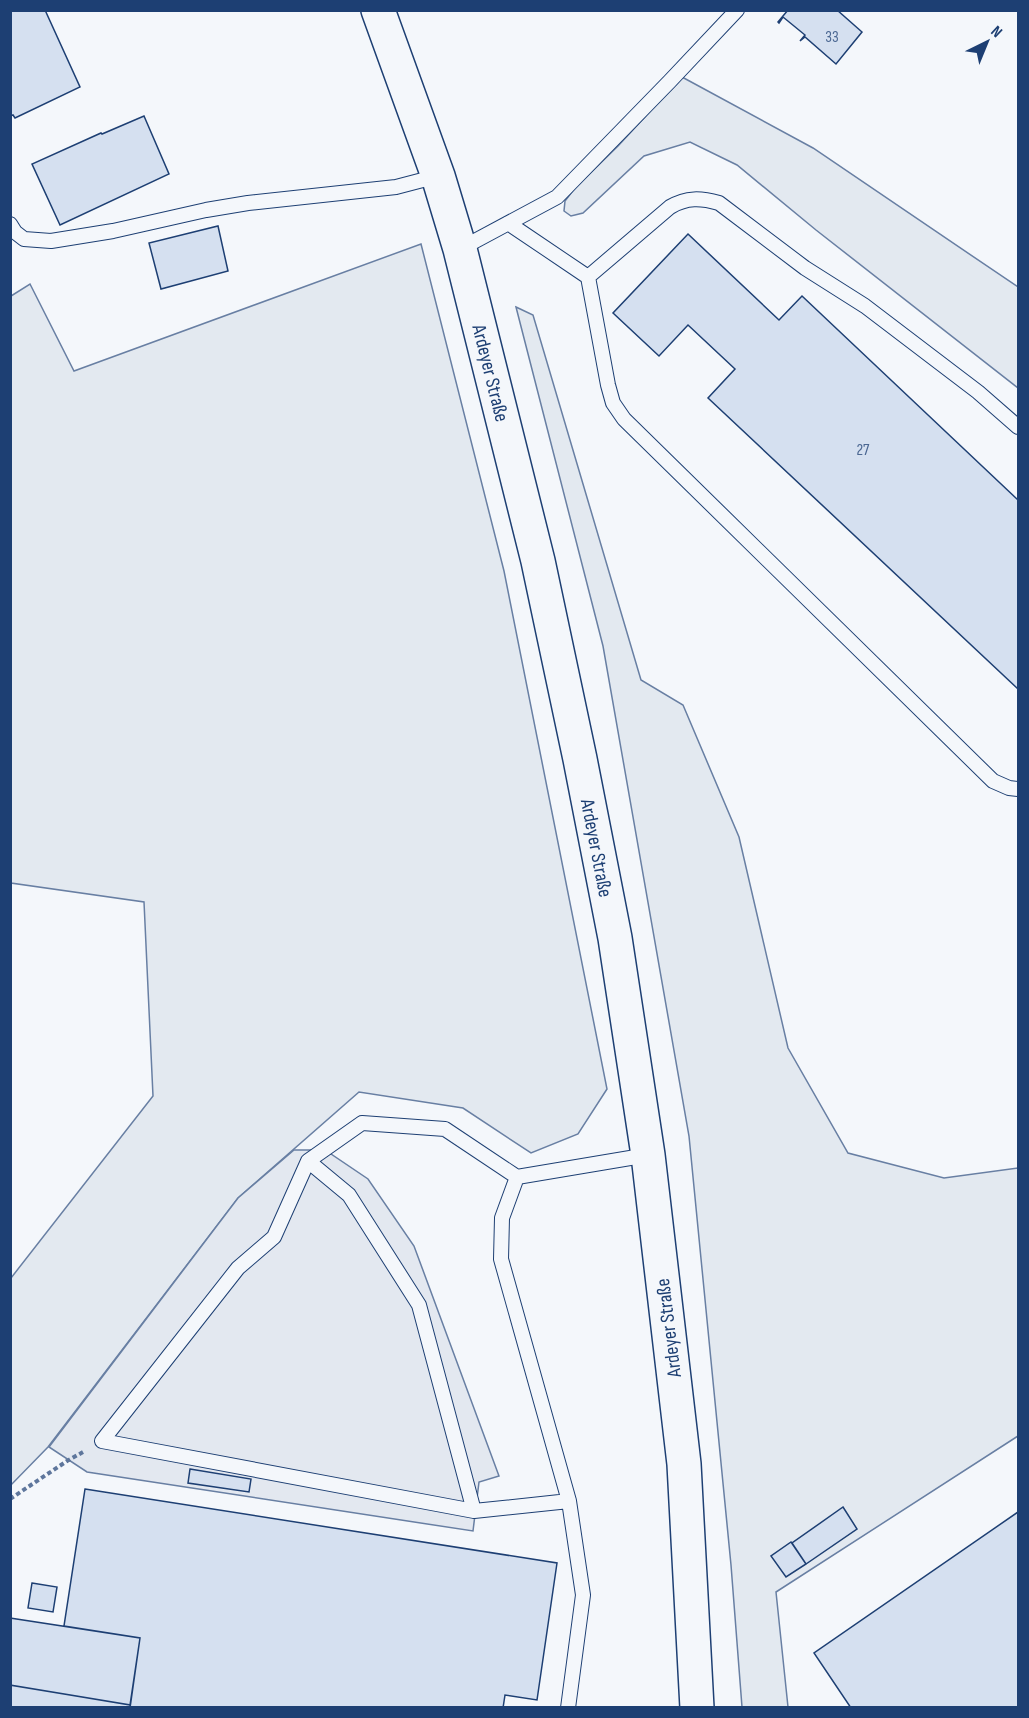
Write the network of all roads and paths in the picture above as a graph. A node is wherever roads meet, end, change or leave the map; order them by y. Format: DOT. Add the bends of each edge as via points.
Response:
graph roads {
  1 [pos="378,10"];
  2 [pos="737,10"];
  3 [pos="438,176"];
  4 [pos="508,223"];
  5 [pos="10,224"];
  6 [pos="460,249"];
  7 [pos="588,278"];
  8 [pos="1018,427"];
  9 [pos="1018,789"];
  10 [pos="648,1155"];
  11 [pos="308,1161"];
  12 [pos="517,1177"];
  13 [pos="102,1441"];
  14 [pos="10,1499"];
  15 [pos="569,1501"];
  16 [pos="474,1511"];
  17 [pos="568,1707"];
  18 [pos="697,1707"];
  1 -- 3 [label="main road, Ardeyer Straße"];
  2 -- 4 [label="lane" via="557,197"];
  3 -- 5 [label="lane" via="396,187 206,210 51,241 24,239"];
  3 -- 6 [label="main road, Ardeyer Straße"];
  4 -- 6 [label="lane"];
  4 -- 7 [label="lane"];
  6 -- 10 [label="main road, Ardeyer Straße" via="538,561 580,759 615,938"];
  7 -- 8 [label="lane" via="670,207 686,199 719,203 805,268 865,306"];
  7 -- 9 [label="lane" via="608,385 613,403 624,419 993,781"];
  10 -- 12 [label="lane"];
  10 -- 18 [label="main road, Ardeyer Straße" via="684,1464"];
  11 -- 12 [label="lane" via="362,1123 445,1129"];
  11 -- 13 [label="lane" via="274,1236 238,1268"];
  11 -- 16 [label="lane" via="350,1195 419,1305"];
  12 -- 15 [label="lane" via="502,1218 501,1259"];
  13 -- 14 [label="path"];
  13 -- 16 [label="lane"];
  15 -- 16 [label="lane"];
  15 -- 17 [label="lane" via="583,1595"];
}
